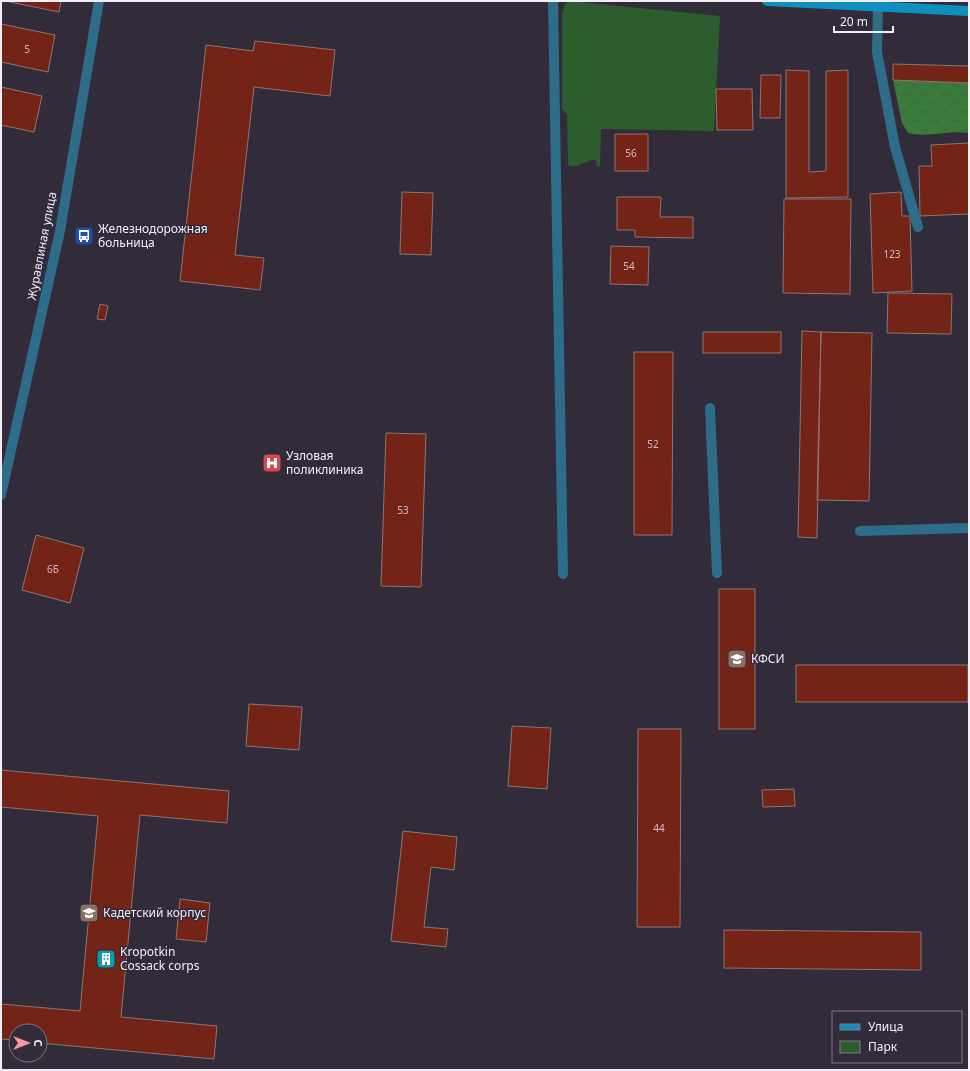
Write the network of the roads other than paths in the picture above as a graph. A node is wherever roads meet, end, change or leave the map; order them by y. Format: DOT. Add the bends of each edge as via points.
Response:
graph roads {
  1 [pos="99,1"];
  2 [pos="553,1"];
  3 [pos="767,1"];
  4 [pos="835,2"];
  5 [pos="878,6"];
  6 [pos="969,11"];
  7 [pos="918,227"];
  8 [pos="710,408"];
  9 [pos="1,495"];
  10 [pos="969,528"];
  11 [pos="860,531"];
  12 [pos="717,573"];
  13 [pos="563,574"];
  1 -- 9 [label="street, Журавлиная улица" via="60,231"];
  2 -- 13 [label="street"];
  3 -- 4 [label="street"];
  4 -- 5 [label="street"];
  5 -- 6 [label="street"];
  5 -- 7 [label="street" via="877,52 895,147"];
  8 -- 12 [label="street"];
  10 -- 11 [label="street"];
}
